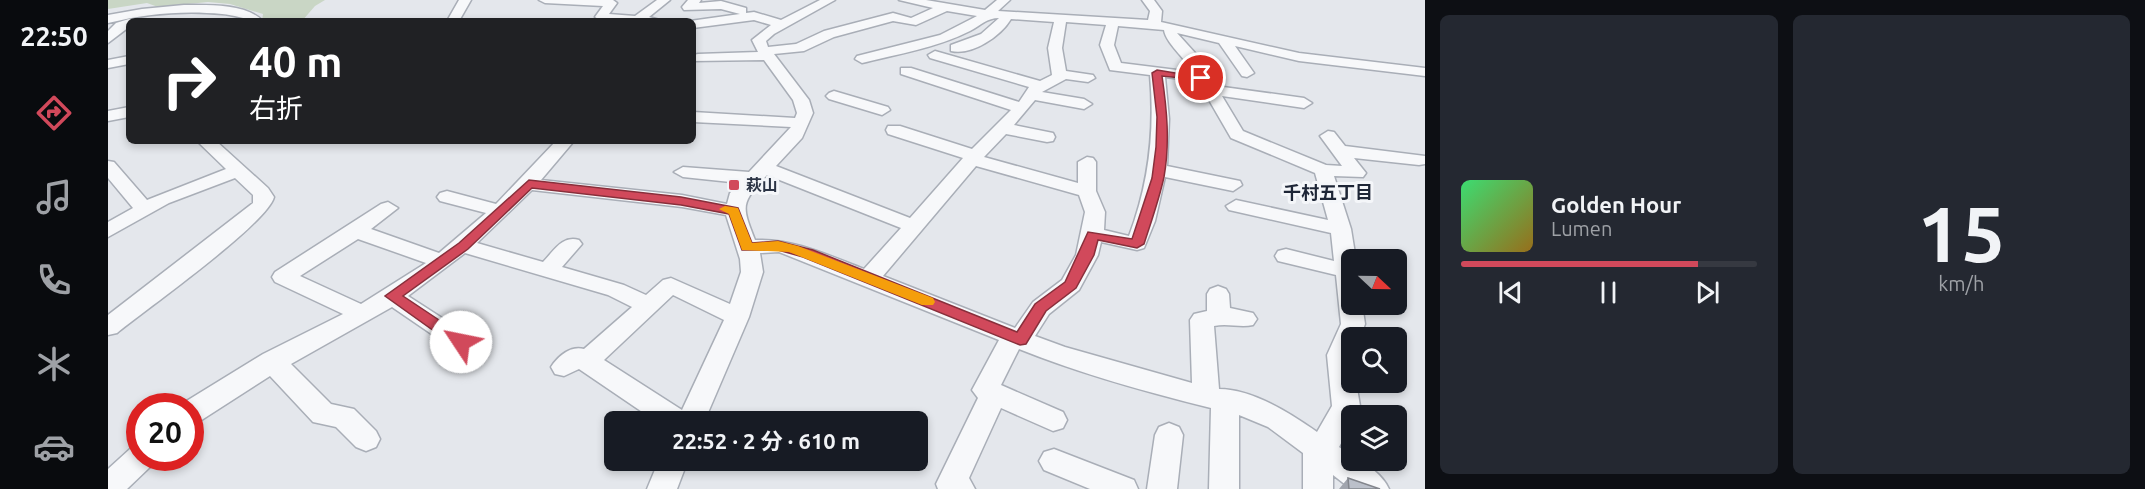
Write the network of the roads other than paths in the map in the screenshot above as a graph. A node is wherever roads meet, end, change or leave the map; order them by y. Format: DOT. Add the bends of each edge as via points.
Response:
graph roads {
  1 [pos="465,0"];
  2 [pos="545,0"];
  3 [pos="664,0"];
  4 [pos="695,0"];
  5 [pos="829,0"];
  6 [pos="905,0"];
  7 [pos="1004,0"];
  8 [pos="937,4"];
  9 [pos="212,11"];
  10 [pos="742,11"];
  11 [pos="1151,11"];
  12 [pos="987,14"];
  13 [pos="1007,15"];
  14 [pos="161,18"];
  15 [pos="250,18"];
  16 [pos="455,18"];
  17 [pos="602,18"];
  18 [pos="640,18"];
  19 [pos="108,19"];
  20 [pos="1061,19"];
  21 [pos="696,20"];
  22 [pos="1113,20"];
  23 [pos="126,24"];
  24 [pos="782,24"];
  25 [pos="1173,28"];
  26 [pos="715,29"];
  27 [pos="769,31"];
  28 [pos="108,39"];
  29 [pos="1224,41"];
  30 [pos="993,51"];
  31 [pos="766,53"];
  32 [pos="935,55"];
  33 [pos="698,58"];
  34 [pos="862,59"];
  35 [pos="1420,72"];
  36 [pos="1157,73"];
  37 [pos="1247,73"];
  38 [pos="1060,74"];
  39 [pos="910,76"];
  40 [pos="1088,76"];
  41 [pos="1425,83"];
  42 [pos="1205,84"];
  43 [pos="1031,96"];
  44 [pos="1304,103"];
  45 [pos="1083,106"];
  46 [pos="882,110"];
  47 [pos="126,112"];
  48 [pos="803,114"];
  49 [pos="108,116"];
  50 [pos="696,117"];
  51 [pos="1002,128"];
  52 [pos="894,130"];
  53 [pos="913,135"];
  54 [pos="1328,135"];
  55 [pos="1047,137"];
  56 [pos="1410,142"];
  57 [pos="209,144"];
  58 [pos="562,144"];
  59 [pos="897,150"];
  60 [pos="1341,151"];
  61 [pos="972,157"];
  62 [pos="1087,162"];
  63 [pos="108,166"];
  64 [pos="1159,170"];
  65 [pos="1323,170"];
  66 [pos="238,171"];
  67 [pos="683,172"];
  68 [pos="757,172"];
  69 [pos="529,184"];
  70 [pos="1233,185"];
  71 [pos="1088,191"];
  72 [pos="447,197"];
  73 [pos="1236,206"];
  74 [pos="147,207"];
  75 [pos="388,208"];
  76 [pos="500,211"];
  77 [pos="734,211"];
  78 [pos="914,226"];
  79 [pos="1341,229"];
  80 [pos="108,231"];
  81 [pos="356,231"];
  82 [pos="1093,234"];
  83 [pos="572,244"];
  84 [pos="463,246"];
  85 [pos="747,247"];
  86 [pos="1343,249"];
  87 [pos="1286,256"];
  88 [pos="442,261"];
  89 [pos="547,270"];
  90 [pos="1341,270"];
  91 [pos="868,277"];
  92 [pos="392,296"];
  93 [pos="649,305"];
  94 [pos="358,315"];
  95 [pos="1352,315"];
  96 [pos="737,317"];
  97 [pos="1245,320"];
  98 [pos="108,327"];
  99 [pos="458,335"];
  100 [pos="1017,338"];
  101 [pos="272,361"];
  102 [pos="994,393"];
  103 [pos="1216,397"];
  104 [pos="204,403"];
  105 [pos="660,411"];
  106 [pos="695,411"];
  107 [pos="1053,420"];
  108 [pos="1169,435"];
  109 [pos="366,440"];
  110 [pos="1317,448"];
  111 [pos="1054,461"];
  112 [pos="126,471"];
  113 [pos="669,471"];
  114 [pos="108,488"];
  115 [pos="662,489"];
  116 [pos="960,489"];
  117 [pos="1123,489"];
  118 [pos="1162,489"];
  119 [pos="1224,489"];
  120 [pos="1318,489"];
  121 [pos="1374,489"];
  1 -- 16 [label="street"];
  2 -- 17 [label="street" via="611,3"];
  3 -- 18 [label="street"];
  4 -- 10 [label="street" via="688,7 721,5"];
  5 -- 24 [label="street"];
  6 -- 8 [label="street"];
  7 -- 12 [label="street"];
  8 -- 12 [label="street"];
  8 -- 31 [label="street" via="912,22 893,16 829,34 799,48"];
  9 -- 14 [label="street"];
  9 -- 15 [label="street"];
  9 -- 19 [label="street" via="171,8"];
  11 -- 22 [label="street"];
  11 -- 25 [label="street"];
  12 -- 13 [label="street"];
  12 -- 34 [label="street" via="971,26 931,41"];
  13 -- 20 [label="street"];
  13 -- 30 [label="street" via="1001,28 962,46"];
  20 -- 22 [label="street"];
  20 -- 38 [label="street" via="1055,48"];
  21 -- 26 [label="street"];
  22 -- 36 [label="street" via="1107,45 1115,67"];
  23 -- 28 [label="street"];
  24 -- 26 [label="street" via="754,16"];
  24 -- 27 [label="street"];
  25 -- 29 [label="street"];
  25 -- 42 [label="street" via="1172,39 1187,52"];
  26 -- 27 [label="street"];
  27 -- 31 [label="street" via="759,40"];
  29 -- 35 [label="street" via="1299,57"];
  29 -- 37 [label="street"];
  31 -- 33 [label="street"];
  31 -- 48 [label="street"];
  32 -- 43 [label="street"];
  35 -- 41 [label="street"];
  36 -- 42 [label="street"];
  36 -- 64 [label="street" via="1162,117"];
  38 -- 40 [label="street"];
  38 -- 43 [label="street"];
  39 -- 43 [label="street" via="957,91"];
  42 -- 44 [label="street"];
  42 -- 65 [label="street" via="1237,134"];
  43 -- 45 [label="street"];
  43 -- 51 [label="street"];
  46 -- 48 [label="street" via="839,92"];
  47 -- 49 [label="street"];
  48 -- 50 [label="street"];
  48 -- 68 [label="street" via="796,134"];
  51 -- 55 [label="street"];
  51 -- 61 [label="street"];
  52 -- 53 [label="street"];
  53 -- 59 [label="street"];
  53 -- 61 [label="street"];
  54 -- 60 [label="street"];
  56 -- 60 [label="street" via="1421,164"];
  57 -- 66 [label="street"];
  58 -- 69 [label="street"];
  60 -- 65 [label="street" via="1357,173"];
  61 -- 71 [label="street"];
  61 -- 78 [label="street"];
  62 -- 71 [label="street"];
  63 -- 74 [label="street" via="137,202"];
  64 -- 70 [label="street"];
  64 -- 82 [label="street" via="1137,244"];
  65 -- 79 [label="street"];
  66 -- 74 [label="street"];
  66 -- 98 [label="street" via="264,196 262,205"];
  67 -- 68 [label="street"];
  68 -- 77 [label="street" via="740,193"];
  68 -- 78 [label="street"];
  69 -- 76 [label="street"];
  69 -- 77 [label="street"];
  71 -- 82 [label="street" via="1095,212"];
  72 -- 76 [label="street"];
  73 -- 79 [label="street"];
  74 -- 80 [label="street"];
  75 -- 81 [label="street"];
  76 -- 84 [label="street"];
  77 -- 85 [label="street"];
  78 -- 91 [label="street"];
  79 -- 86 [label="street"];
  81 -- 88 [label="street"];
  81 -- 94 [label="street" via="283,277"];
  82 -- 100 [label="street" via="1071,285 1041,308"];
  83 -- 89 [label="street"];
  84 -- 88 [label="street"];
  84 -- 89 [label="street"];
  85 -- 91 [label="street" via="793,249"];
  85 -- 96 [label="street" via="752,272"];
  87 -- 90 [label="street"];
  88 -- 92 [label="street"];
  89 -- 93 [label="street" via="570,284 616,290"];
  91 -- 100 [label="street"];
  92 -- 94 [label="street"];
  92 -- 99 [label="street"];
  93 -- 96 [label="street" via="672,285"];
  93 -- 105 [label="street" via="575,364"];
  94 -- 101 [label="street"];
  95 -- 110 [label="street" via="1353,324 1340,356 1346,406 1330,438"];
  96 -- 106 [label="street"];
  97 -- 103 [label="street" via="1218,303 1219,317 1202,320"];
  100 -- 102 [label="street" via="985,390"];
  100 -- 103 [label="street" via="1103,369"];
  101 -- 104 [label="street"];
  101 -- 109 [label="street" via="323,414 349,413"];
  102 -- 107 [label="street"];
  102 -- 116 [label="street" via="951,484"];
  103 -- 110 [label="street" via="1278,419"];
  103 -- 119 [label="street"];
  108 -- 118 [label="street"];
  110 -- 120 [label="street"];
  110 -- 121 [label="street"];
  111 -- 117 [label="street"];
  112 -- 114 [label="street"];
  113 -- 115 [label="street"];
}
